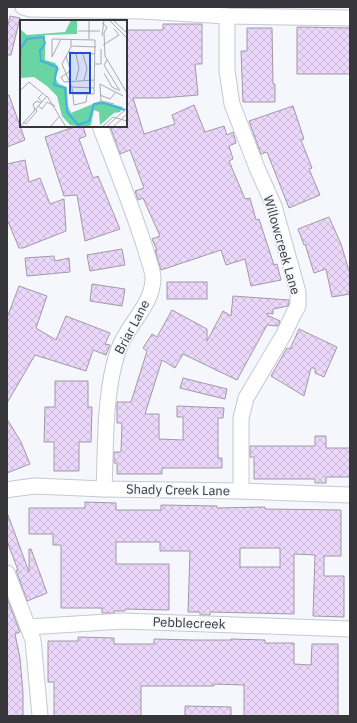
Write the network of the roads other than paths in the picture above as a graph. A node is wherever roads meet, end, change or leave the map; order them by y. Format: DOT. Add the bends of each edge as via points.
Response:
graph roads {
  1 [pos="23,7"];
  2 [pos="92,16"];
  3 [pos="227,16"];
  4 [pos="350,18"];
  5 [pos="100,127"];
  6 [pos="104,489"];
  7 [pos="7,490"];
  8 [pos="241,491"];
  9 [pos="350,495"];
  10 [pos="7,573"];
  11 [pos="28,627"];
  12 [pos="350,629"];
  13 [pos="40,716"];
  1 -- 2 [label="street"];
  2 -- 3 [label="street" via="140,11"];
  3 -- 4 [label="street"];
  3 -- 8 [label="street, Willowcreek Lane" via="227,71 232,104 274,206 298,292 298,306 246,398 240,418"];
  5 -- 6 [label="street, Briar Lane" via="142,238 153,277 147,300 118,349 109,386"];
  6 -- 7 [label="street, Shady Creek Lane" via="35,486"];
  6 -- 8 [label="street, Shady Creek Lane"];
  8 -- 9 [label="street, Shady Creek Lane"];
  10 -- 11 [label="street"];
  11 -- 12 [label="street, Pebblecreek" via="123,621"];
  11 -- 13 [label="street" via="33,640"];
}
